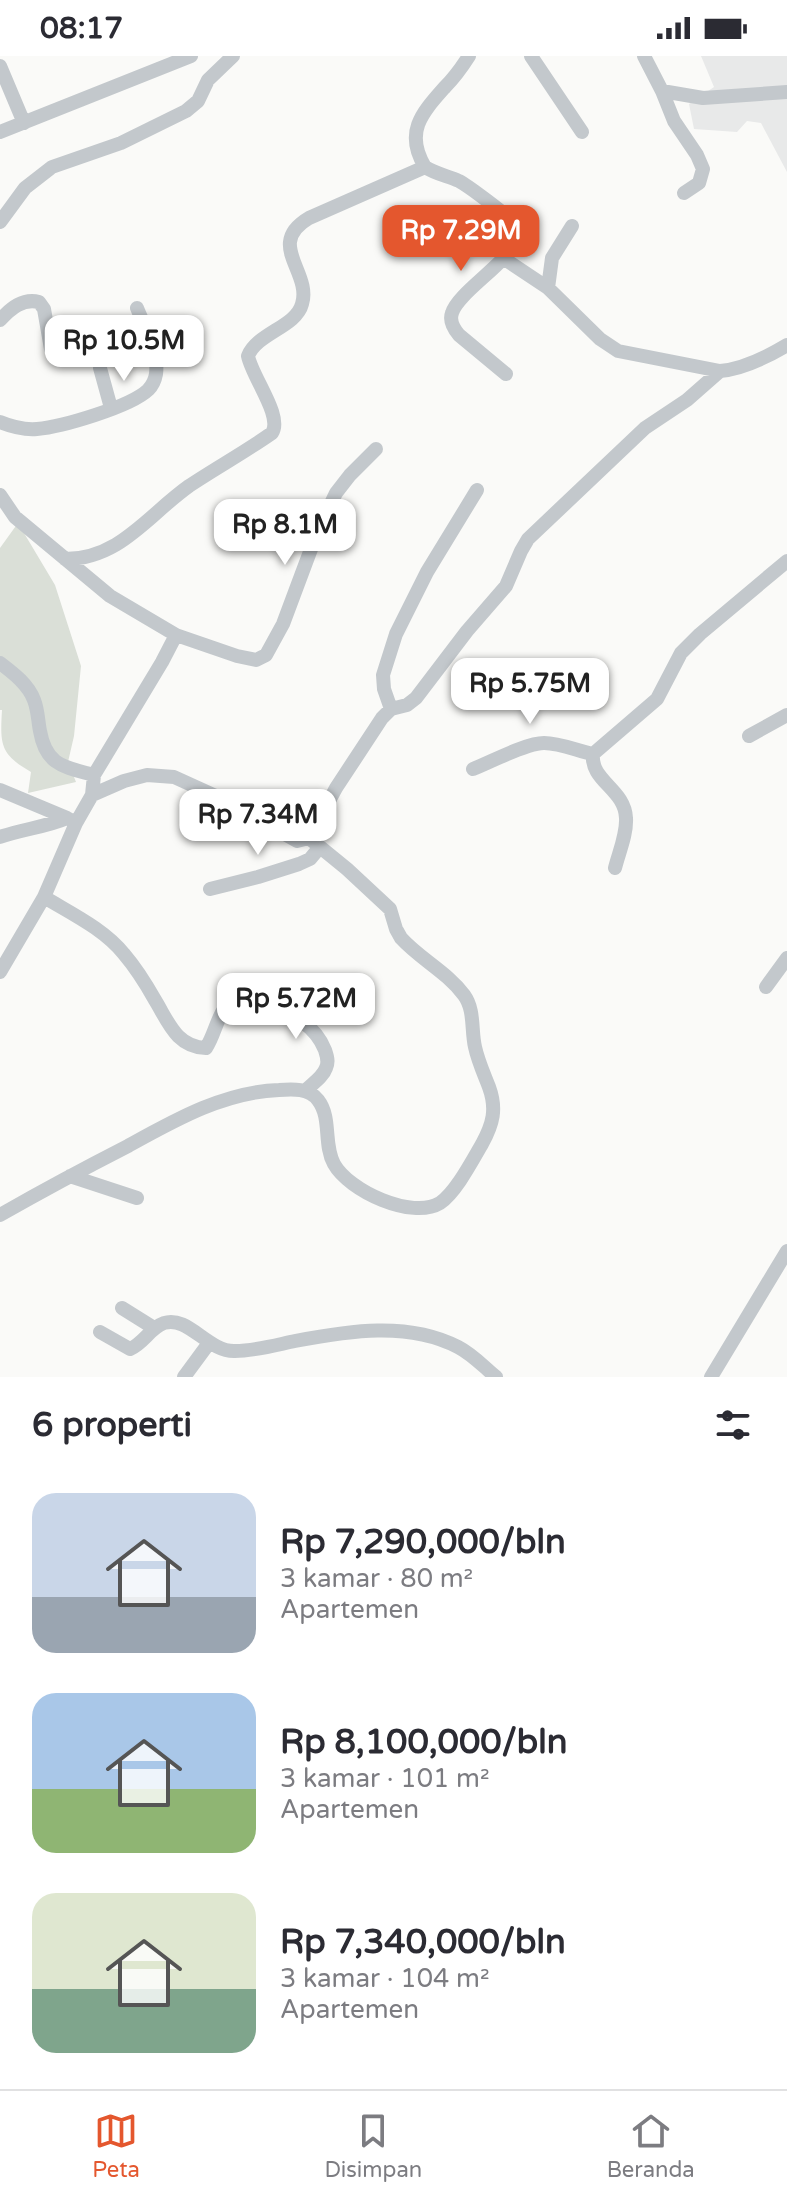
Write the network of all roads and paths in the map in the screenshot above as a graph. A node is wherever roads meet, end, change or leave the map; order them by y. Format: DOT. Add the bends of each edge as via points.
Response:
graph roads {
  1 [pos="191,56"];
  2 [pos="233,56"];
  3 [pos="469,56"];
  4 [pos="531,56"];
  5 [pos="644,56"];
  6 [pos="0,66"];
  7 [pos="662,91"];
  8 [pos="787,92"];
  9 [pos="24,123"];
  10 [pos="0,132"];
  11 [pos="582,132"];
  12 [pos="425,167"];
  13 [pos="684,193"];
  14 [pos="0,222"];
  15 [pos="572,226"];
  16 [pos="503,258"];
  17 [pos="548,288"];
  18 [pos="137,308"];
  19 [pos="0,320"];
  20 [pos="787,345"];
  21 [pos="51,349"];
  22 [pos="100,368"];
  23 [pos="720,371"];
  24 [pos="506,374"];
  25 [pos="111,408"];
  26 [pos="0,422"];
  27 [pos="376,449"];
  28 [pos="477,490"];
  29 [pos="0,495"];
  30 [pos="65,559"];
  31 [pos="787,561"];
  32 [pos="176,635"];
  33 [pos="0,663"];
  34 [pos="391,709"];
  35 [pos="787,715"];
  36 [pos="749,736"];
  37 [pos="593,754"];
  38 [pos="473,769"];
  39 [pos="94,775"];
  40 [pos="0,790"];
  41 [pos="92,795"];
  42 [pos="72,820"];
  43 [pos="0,837"];
  44 [pos="314,843"];
  45 [pos="615,868"];
  46 [pos="210,889"];
  47 [pos="44,897"];
  48 [pos="787,958"];
  49 [pos="0,972"];
  50 [pos="766,987"];
  51 [pos="305,1091"];
  52 [pos="70,1176"];
  53 [pos="137,1198"];
  54 [pos="0,1215"];
  55 [pos="787,1251"];
  56 [pos="122,1308"];
  57 [pos="154,1328"];
  58 [pos="100,1332"];
  59 [pos="209,1343"];
  60 [pos="184,1377"];
  61 [pos="496,1377"];
  62 [pos="711,1377"];
  1 -- 9 [label="street"];
  2 -- 14 [label="street" via="208,80 194,105 121,143 52,167 25,188"];
  3 -- 12 [label="street" via="419,121 415,135"];
  4 -- 11 [label="street"];
  5 -- 7 [label="street"];
  6 -- 9 [label="street"];
  7 -- 8 [label="street" via="703,98"];
  7 -- 13 [label="street" via="703,169 699,183"];
  9 -- 10 [label="street"];
  12 -- 16 [label="street" via="466,185 514,222 517,238"];
  12 -- 30 [label="street" via="309,218 292,234 302,307 248,356 274,414 272,433 188,487 114,546 90,557"];
  15 -- 17 [label="street" via="552,258"];
  16 -- 17 [label="street"];
  16 -- 24 [label="street" via="457,303 451,316 459,335"];
  17 -- 23 [label="street" via="618,351"];
  18 -- 25 [label="street" via="156,374 146,392"];
  19 -- 21 [label="street" via="21,303 39,302"];
  20 -- 23 [label="street"];
  22 -- 25 [label="street"];
  23 -- 34 [label="street" via="645,428 534,532 506,586 416,698"];
  25 -- 26 [label="street" via="38,429"];
  27 -- 32 [label="street" via="336,493 264,657 249,660"];
  28 -- 34 [label="street" via="396,634 383,675"];
  29 -- 30 [label="street" via="15,517"];
  30 -- 32 [label="street" via="110,596"];
  31 -- 37 [label="street" via="690,644 657,699"];
  32 -- 39 [label="street"];
  33 -- 39 [label="street" via="30,692 49,756 60,765"];
  34 -- 44 [label="street" via="336,788"];
  35 -- 36 [label="street"];
  37 -- 38 [label="street" via="541,743"];
  37 -- 45 [label="street" via="592,765 623,803 626,817"];
  39 -- 41 [label="street"];
  40 -- 42 [label="street"];
  41 -- 42 [label="street"];
  41 -- 44 [label="street" via="147,775 174,777 297,841"];
  42 -- 43 [label="street"];
  42 -- 47 [label="street"];
  44 -- 46 [label="street" via="310,859 299,864"];
  44 -- 51 [label="street" via="390,909 401,938 464,995 494,1116 449,1194 434,1206 414,1208 385,1201 346,1179 329,1150 323,1109"];
  47 -- 49 [label="street"];
  47 -- 51 [label="street" via="111,940 172,1031 199,1048 206,1048 222,1013 239,996 253,996 294,1016 314,1031 328,1059 324,1073"];
  48 -- 50 [label="street"];
  51 -- 52 [label="street" via="263,1090 226,1098"];
  52 -- 53 [label="street"];
  52 -- 54 [label="street"];
  55 -- 62 [label="street"];
  56 -- 57 [label="street"];
  57 -- 58 [label="street" via="130,1349"];
  57 -- 59 [label="street" via="176,1322"];
  59 -- 60 [label="street"];
  59 -- 61 [label="street" via="237,1352 389,1330 437,1337 461,1348"];
}
